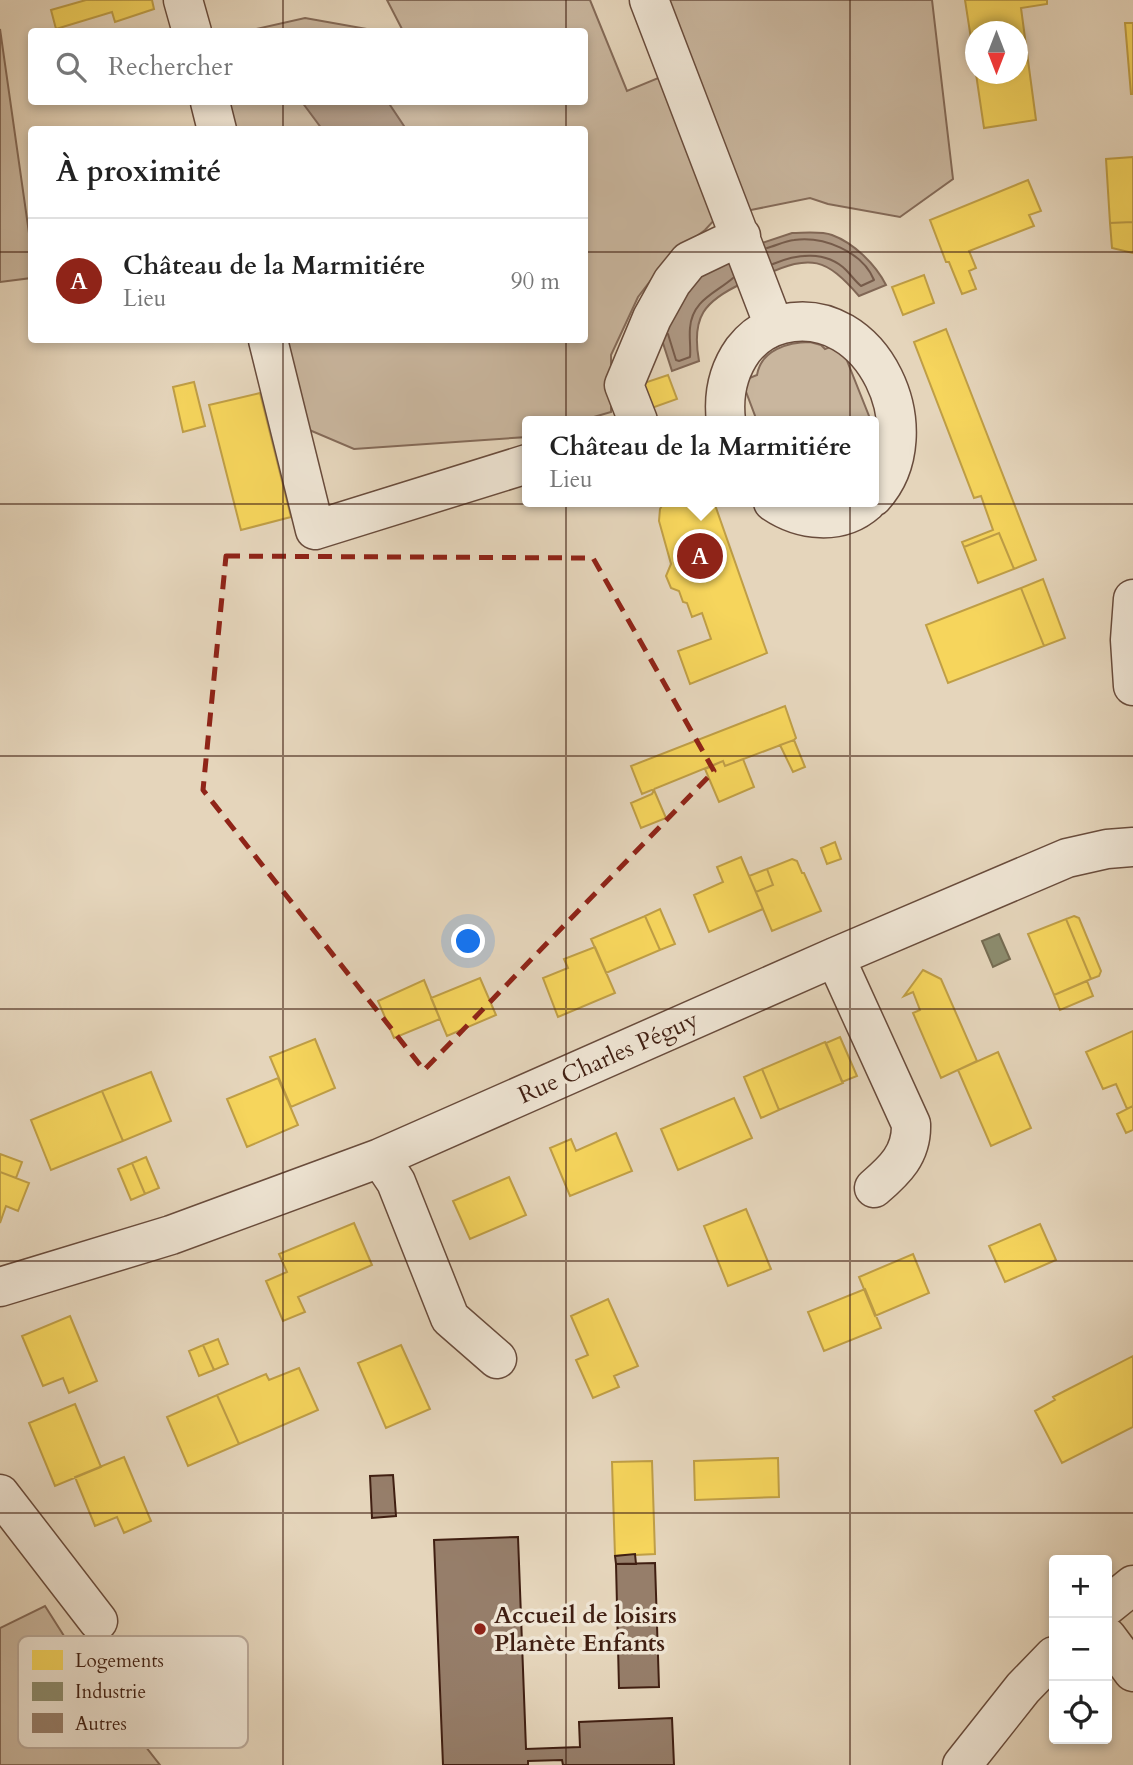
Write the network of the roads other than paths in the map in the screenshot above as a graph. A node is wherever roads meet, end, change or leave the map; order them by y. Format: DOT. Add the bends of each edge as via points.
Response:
graph roads {
  1 [pos="184,0"];
  2 [pos="649,0"];
  3 [pos="191,28"];
  4 [pos="211,105"];
  5 [pos="216,126"];
  6 [pos="741,236"];
  7 [pos="774,326"];
  8 [pos="269,343"];
  9 [pos="636,416"];
  10 [pos="726,416"];
  11 [pos="522,466"];
  12 [pos="879,488"];
  13 [pos="783,507"];
  14 [pos="859,507"];
  15 [pos="1133,599"];
  16 [pos="1133,686"];
  17 [pos="1133,847"];
  18 [pos="835,957"];
  19 [pos="380,1158"];
  20 [pos="874,1188"];
  21 [pos="0,1287"];
  22 [pos="496,1359"];
  23 [pos="0,1494"];
  24 [pos="1133,1585"];
  25 [pos="1112,1602"];
  26 [pos="98,1621"];
  27 [pos="1112,1644"];
  28 [pos="1049,1661"];
  29 [pos="1133,1672"];
  30 [pos="962,1765"];
  1 -- 3 [label="street"];
  2 -- 6 [label="street"];
  4 -- 5 [label="street"];
  6 -- 7 [label="street"];
  6 -- 9 [label="street" via="689,261 663,297 624,385"];
  7 -- 10 [label="street" via="759,334 737,359 725,394"];
  7 -- 12 [label="street" via="807,322 840,332 881,371 898,428 889,473"];
  8 -- 11 [label="street" via="315,530"];
  13 -- 14 [label="street" via="815,519 848,514"];
  15 -- 16 [label="street"];
  17 -- 18 [label="street, Rue Charles Péguy" via="1067,858"];
  18 -- 19 [label="street, Rue Charles Péguy"];
  18 -- 20 [label="street" via="911,1124 905,1157"];
  19 -- 21 [label="street, Rue Charles Péguy" via="171,1235"];
  19 -- 22 [label="street" via="396,1182 450,1318"];
  23 -- 26 [label="street"];
  24 -- 25 [label="street"];
  27 -- 29 [label="street"];
  28 -- 30 [label="street"];
}
